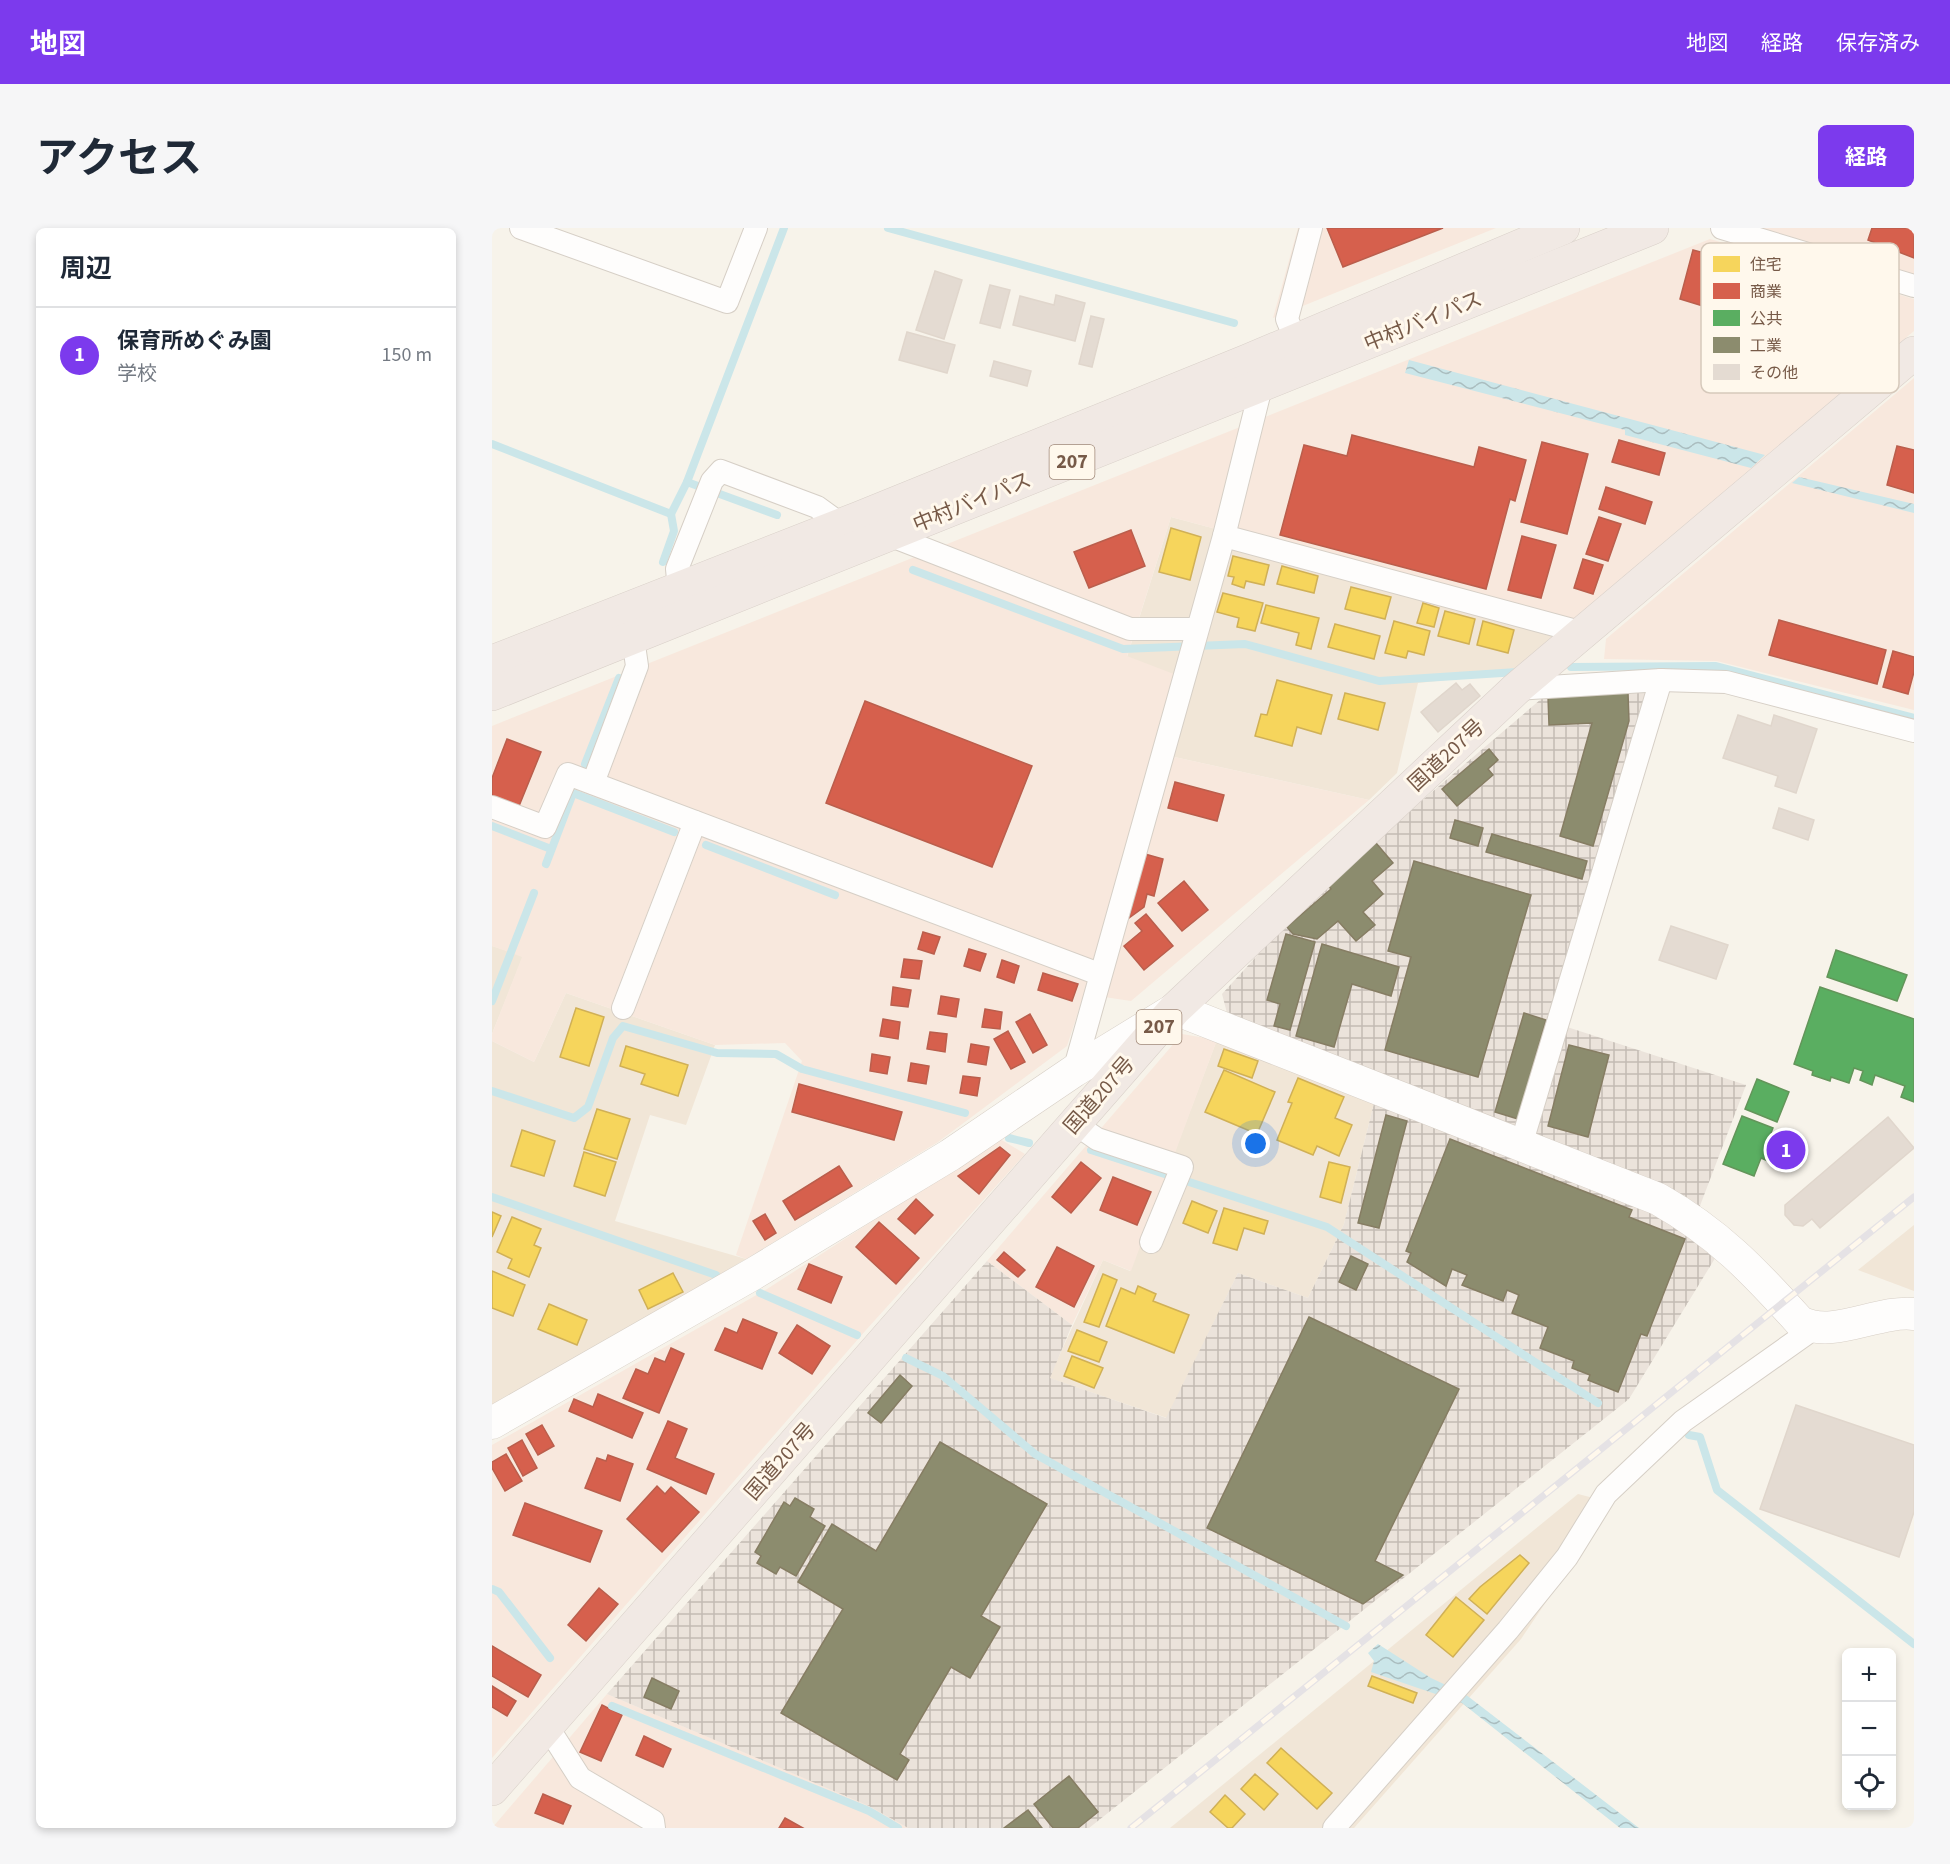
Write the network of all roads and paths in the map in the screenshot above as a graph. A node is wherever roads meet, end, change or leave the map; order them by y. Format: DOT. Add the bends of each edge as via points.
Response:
graph roads {
  1 [pos="521,228"];
  2 [pos="756,228"];
  3 [pos="1311,228"];
  4 [pos="1563,228"];
  5 [pos="1652,228"];
  6 [pos="1722,228"];
  7 [pos="1772,243"];
  8 [pos="1899,281"];
  9 [pos="1914,286"];
  10 [pos="1294,339"];
  11 [pos="1914,353"];
  12 [pos="1899,366"];
  13 [pos="1308,368"];
  14 [pos="1254,374"];
  15 [pos="1867,393"];
  16 [pos="842,525"];
  17 [pos="889,535"];
  18 [pos="1224,536"];
  19 [pos="679,589"];
  20 [pos="1584,633"];
  21 [pos="633,638"];
  22 [pos="1193,641"];
  23 [pos="492,662"];
  24 [pos="1661,680"];
  25 [pos="1516,689"];
  26 [pos="492,694"];
  27 [pos="1914,730"];
  28 [pos="593,783"];
  29 [pos="492,807"];
  30 [pos="695,822"];
  31 [pos="1099,974"];
  32 [pos="623,1008"];
  33 [pos="1175,1009"];
  34 [pos="1074,1071"];
  35 [pos="1074,1124"];
  36 [pos="1521,1145"];
  37 [pos="1151,1242"];
  38 [pos="1914,1314"];
  39 [pos="1813,1329"];
  40 [pos="492,1423"];
  41 [pos="547,1726"];
  42 [pos="492,1790"];
  43 [pos="654,1828"];
  44 [pos="1334,1828"];
  1 -- 2 [label="street" via="727,302"];
  3 -- 10 [label="street" via="1287,318"];
  4 -- 10 [label="highway, 中村バイパス / 207"];
  5 -- 13 [label="highway, 中村バイパス / 207"];
  6 -- 7 [label="street"];
  8 -- 9 [label="street"];
  10 -- 13 [label="street"];
  10 -- 14 [label="highway, 中村バイパス / 207"];
  11 -- 12 [label="highway, 国道207号 / 207"];
  13 -- 14 [label="highway, 中村バイパス / 207"];
  14 -- 16 [label="highway, 中村バイパス / 207"];
  14 -- 17 [label="highway, 中村バイパス / 207"];
  14 -- 18 [label="street"];
  15 -- 20 [label="highway, 国道207号 / 207"];
  16 -- 19 [label="highway, 中村バイパス / 207"];
  16 -- 19 [label="street" via="817,507 721,471 712,481 677,569"];
  17 -- 21 [label="highway, 中村バイパス / 207"];
  17 -- 22 [label="street" via="1130,630"];
  18 -- 20 [label="street"];
  18 -- 22 [label="street"];
  19 -- 23 [label="highway, 中村バイパス / 207"];
  20 -- 25 [label="highway, 国道207号 / 207"];
  21 -- 26 [label="highway, 中村バイパス / 207"];
  21 -- 28 [label="street" via="637,666"];
  22 -- 31 [label="street"];
  24 -- 25 [label="street"];
  24 -- 27 [label="street" via="1726,682"];
  24 -- 36 [label="street"];
  25 -- 33 [label="highway, 国道207号 / 207"];
  28 -- 29 [label="street" via="568,774 545,827"];
  28 -- 30 [label="street"];
  30 -- 31 [label="street"];
  30 -- 32 [label="street"];
  31 -- 34 [label="street"];
  33 -- 34 [label="street"];
  33 -- 35 [label="highway, 国道207号 / 207"];
  33 -- 36 [label="street"];
  34 -- 40 [label="street" via="931,1167"];
  35 -- 37 [label="street" via="1097,1139 1182,1167"];
  35 -- 41 [label="highway, 国道207号 / 207"];
  36 -- 39 [label="street" via="1658,1199 1695,1220 1737,1255 1800,1322"];
  38 -- 39 [label="street" via="1899,1313"];
  39 -- 44 [label="street" via="1683,1420 1606,1494 1567,1557"];
  41 -- 42 [label="highway, 国道207号 / 207"];
  41 -- 43 [label="street" via="579,1778 653,1821"];
}
